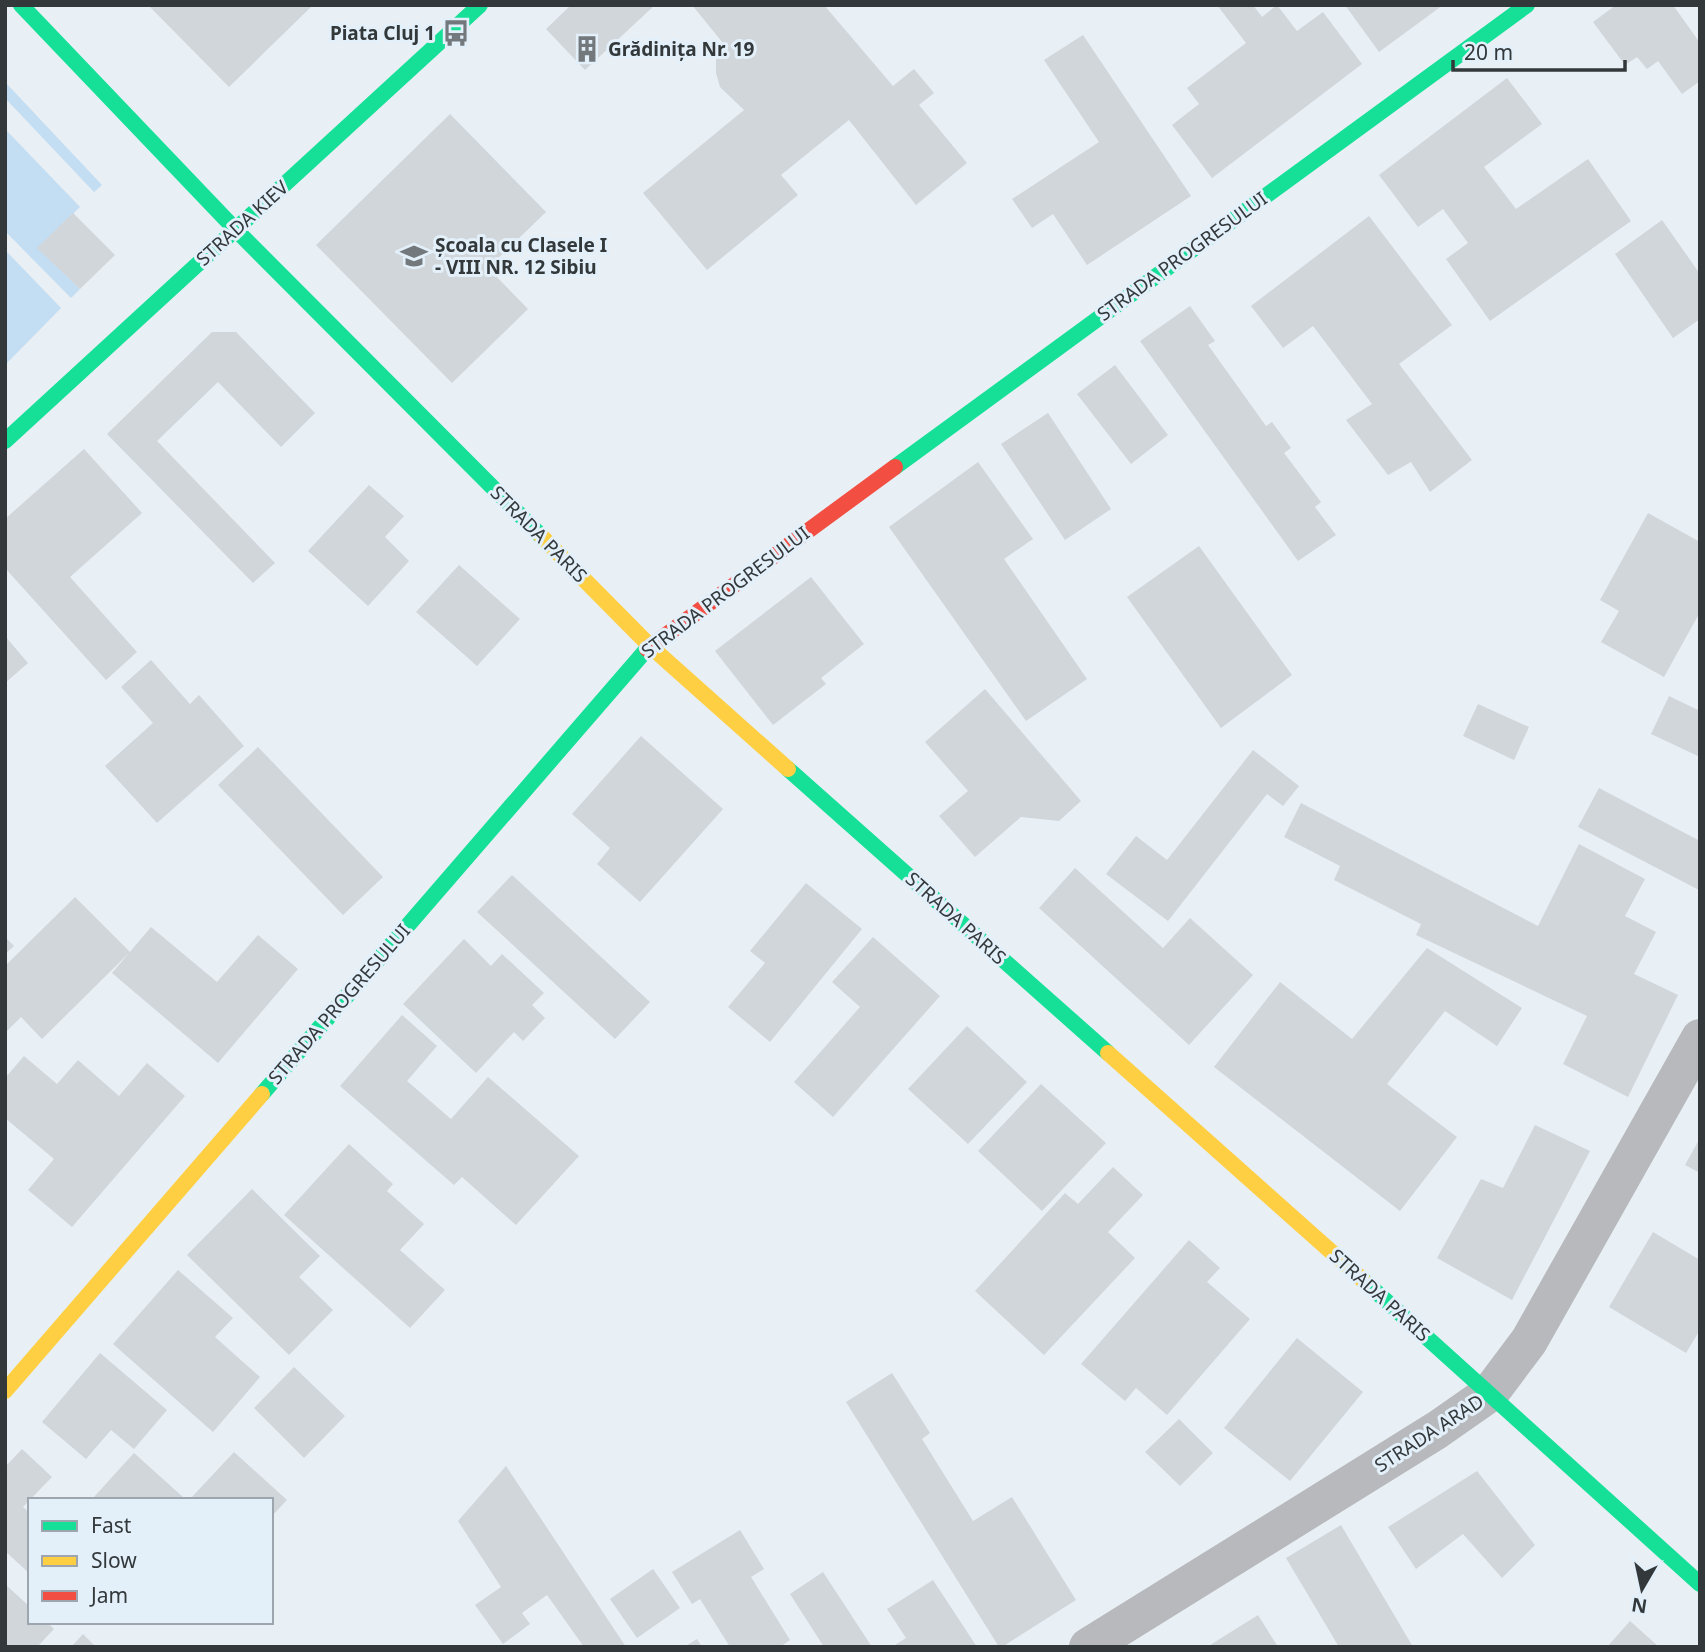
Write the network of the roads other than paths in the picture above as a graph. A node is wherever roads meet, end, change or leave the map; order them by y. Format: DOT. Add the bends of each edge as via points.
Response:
graph roads {
  1 [pos="21,5"];
  2 [pos="480,5"];
  3 [pos="1527,5"];
  4 [pos="235,229"];
  5 [pos="5,441"];
  6 [pos="650,646"];
  7 [pos="1700,1038"];
  8 [pos="5,1391"];
  9 [pos="1490,1394"];
  10 [pos="1700,1584"];
  11 [pos="1088,1647"];
  1 -- 4 [label="street, STRADA PARIS"];
  2 -- 4 [label="street, STRADA KIEV"];
  3 -- 6 [label="street, STRADA PROGRESULUI"];
  4 -- 5 [label="street, STRADA KIEV"];
  4 -- 6 [label="street, STRADA PARIS"];
  6 -- 8 [label="street, STRADA PROGRESULUI"];
  6 -- 9 [label="street, STRADA PARIS"];
  7 -- 9 [label="street, STRADA ARAD" via="1529,1341"];
  9 -- 10 [label="street, STRADA PARIS"];
  9 -- 11 [label="street, STRADA ARAD"];
}
